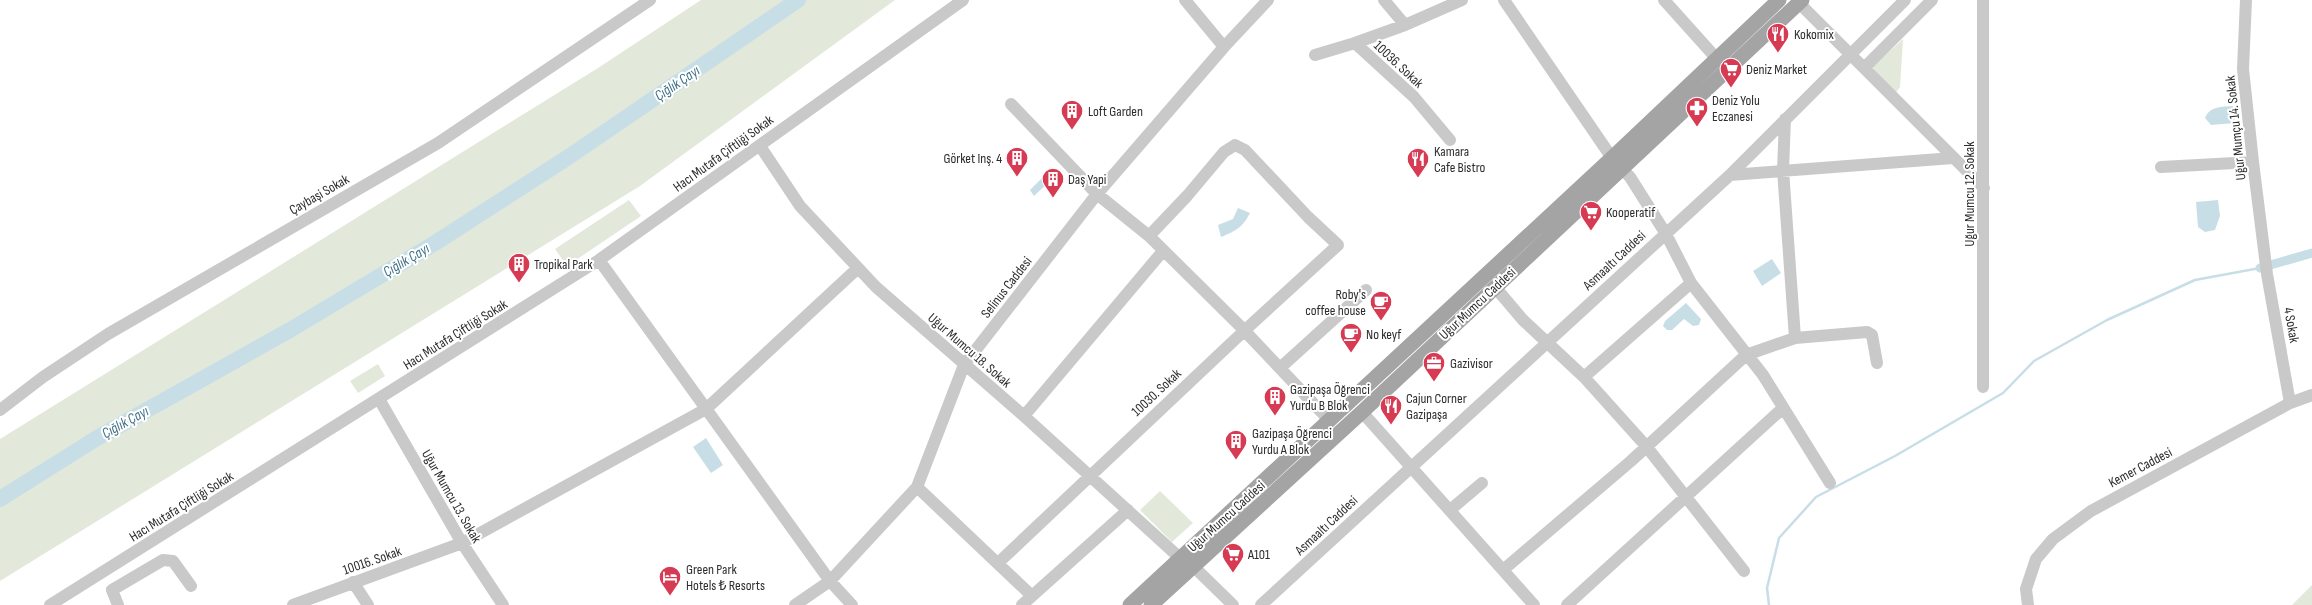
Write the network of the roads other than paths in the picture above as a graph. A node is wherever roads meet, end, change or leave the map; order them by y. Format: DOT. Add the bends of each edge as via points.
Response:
graph roads {
  1 [pos="650,0"];
  2 [pos="963,0"];
  3 [pos="1185,0"];
  4 [pos="1268,0"];
  5 [pos="1384,0"];
  6 [pos="1462,0"];
  7 [pos="1504,0"];
  8 [pos="1779,0"];
  9 [pos="1904,0"];
  10 [pos="1983,0"];
  11 [pos="2246,0"];
  12 [pos="1666,1"];
  13 [pos="1929,1"];
  14 [pos="1800,2"];
  15 [pos="1405,25"];
  16 [pos="1355,43"];
  17 [pos="1224,47"];
  18 [pos="1850,54"];
  19 [pos="1316,55"];
  20 [pos="1716,59"];
  21 [pos="1864,68"];
  22 [pos="1011,104"];
  23 [pos="1785,119"];
  24 [pos="1450,140"];
  25 [pos="760,146"];
  26 [pos="1953,158"];
  27 [pos="2253,162"];
  28 [pos="1617,164"];
  29 [pos="2161,167"];
  30 [pos="1783,170"];
  31 [pos="1730,175"];
  32 [pos="1984,188"];
  33 [pos="1098,194"];
  34 [pos="1666,234"];
  35 [pos="1149,236"];
  36 [pos="1163,251"];
  37 [pos="2265,253"];
  38 [pos="599,260"];
  39 [pos="858,268"];
  40 [pos="1691,283"];
  41 [pos="1494,287"];
  42 [pos="1366,290"];
  43 [pos="1244,331"];
  44 [pos="1795,338"];
  45 [pos="1548,342"];
  46 [pos="1746,355"];
  47 [pos="1877,363"];
  48 [pos="964,365"];
  49 [pos="1280,368"];
  50 [pos="1584,377"];
  51 [pos="1983,388"];
  52 [pos="2312,395"];
  53 [pos="379,400"];
  54 [pos="2290,403"];
  55 [pos="1783,408"];
  56 [pos="706,409"];
  57 [pos="0,410"];
  58 [pos="1362,412"];
  59 [pos="1024,416"];
  60 [pos="1330,421"];
  61 [pos="1646,446"];
  62 [pos="1411,466"];
  63 [pos="1089,476"];
  64 [pos="1482,483"];
  65 [pos="1830,483"];
  66 [pos="917,487"];
  67 [pos="1685,498"];
  68 [pos="1128,510"];
  69 [pos="1450,510"];
  70 [pos="462,543"];
  71 [pos="1180,558"];
  72 [pos="998,563"];
  73 [pos="1193,566"];
  74 [pos="1503,570"];
  75 [pos="1744,571"];
  76 [pos="830,581"];
  77 [pos="353,582"];
  78 [pos="191,586"];
  79 [pos="1032,596"];
  80 [pos="50,605"];
  81 [pos="118,605"];
  82 [pos="293,605"];
  83 [pos="368,605"];
  84 [pos="503,605"];
  85 [pos="795,605"];
  86 [pos="852,605"];
  87 [pos="1022,605"];
  88 [pos="1130,605"];
  89 [pos="1151,605"];
  90 [pos="1233,605"];
  91 [pos="1261,605"];
  92 [pos="1534,605"];
  93 [pos="1567,605"];
  94 [pos="2028,605"];
  1 -- 57 [label="street, Çaybaşi Sokak" via="438,143 108,334 43,377"];
  2 -- 25 [label="street, Hacı Mutafa Çiftliği Sokak"];
  3 -- 17 [label="street"];
  4 -- 17 [label="street, Selinus Caddesi"];
  5 -- 15 [label="street"];
  6 -- 15 [label="street, 10036. Sokak"];
  7 -- 28 [label="street"];
  8 -- 20 [label="main road, Uğur Mumcu Caddesi"];
  9 -- 18 [label="street, Asmaaltı Caddesi"];
  10 -- 32 [label="street, Uğur Mumcu 12. Sokak"];
  11 -- 27 [label="street, Uğur Mumçu 14. Sokak" via="2243,69"];
  12 -- 20 [label="street"];
  13 -- 21 [label="street"];
  14 -- 18 [label="street"];
  14 -- 28 [label="main road, Uğur Mumcu Caddesi"];
  15 -- 16 [label="street, 10036. Sokak"];
  16 -- 19 [label="street"];
  16 -- 24 [label="street, 10036. Sokak" via="1414,97"];
  17 -- 33 [label="street, Selinus Caddesi"];
  18 -- 21 [label="street"];
  18 -- 23 [label="street, Asmaaltı Caddesi"];
  20 -- 28 [label="main road, Uğur Mumcu Caddesi"];
  21 -- 26 [label="street"];
  22 -- 33 [label="street"];
  23 -- 30 [label="street"];
  23 -- 31 [label="street, Asmaaltı Caddesi"];
  25 -- 38 [label="street, Hacı Mutafa Çiftliği Sokak"];
  25 -- 39 [label="street, Uğur Mumcu 18. Sokak" via="800,206"];
  26 -- 30 [label="street"];
  26 -- 32 [label="street"];
  27 -- 29 [label="street"];
  27 -- 37 [label="street, Uğur Mumçu 14. Sokak"];
  28 -- 34 [label="street" via="1630,177"];
  28 -- 41 [label="main road, Uğur Mumcu Caddesi"];
  28 -- 60 [label="main road, Uğur Mumcu Caddesi"];
  30 -- 31 [label="street"];
  30 -- 44 [label="street"];
  31 -- 34 [label="street, Asmaaltı Caddesi"];
  32 -- 51 [label="street, Uğur Mumcu 12. Sokak"];
  33 -- 35 [label="street"];
  33 -- 48 [label="street, Selinus Caddesi"];
  34 -- 40 [label="street"];
  34 -- 45 [label="street, Asmaaltı Caddesi"];
  35 -- 36 [label="street"];
  35 -- 43 [label="street, 10030. Sokak" via="1228,149 1235,146 1245,150 1338,245"];
  36 -- 43 [label="street"];
  36 -- 59 [label="street"];
  37 -- 54 [label="street, 4 Sokak"];
  38 -- 53 [label="street, Hacı Mutafa Çiftliği Sokak"];
  38 -- 56 [label="street"];
  39 -- 48 [label="street, Uğur Mumcu 18. Sokak"];
  39 -- 56 [label="street, 10016. Sokak"];
  40 -- 46 [label="street"];
  40 -- 50 [label="street"];
  41 -- 45 [label="street" via="1522,320"];
  41 -- 58 [label="main road, Uğur Mumcu Caddesi"];
  42 -- 49 [label="street"];
  43 -- 49 [label="street"];
  43 -- 63 [label="street, 10030. Sokak"];
  44 -- 46 [label="street"];
  44 -- 47 [label="street" via="1867,332 1872,335"];
  45 -- 50 [label="street"];
  45 -- 62 [label="street, Asmaaltı Caddesi"];
  46 -- 55 [label="street" via="1763,375"];
  46 -- 61 [label="street"];
  48 -- 59 [label="street, Uğur Mumcu 18. Sokak"];
  48 -- 66 [label="street, Selinus Caddesi"];
  49 -- 60 [label="street"];
  50 -- 61 [label="street"];
  52 -- 54 [label="street, Kemer Caddesi"];
  53 -- 70 [label="street, Uğur Mumcu 13. Sokak"];
  53 -- 80 [label="street, Hacı Mutafa Çiftliği Sokak"];
  54 -- 94 [label="street, Kemer Caddesi" via="2091,511 2053,539 2036,559 2026,589"];
  55 -- 65 [label="street"];
  55 -- 67 [label="street"];
  56 -- 70 [label="street, 10016. Sokak"];
  56 -- 76 [label="street"];
  58 -- 62 [label="street"];
  58 -- 73 [label="main road, Uğur Mumcu Caddesi"];
  59 -- 63 [label="street, Uğur Mumcu 18. Sokak"];
  60 -- 71 [label="main road, Uğur Mumcu Caddesi"];
  61 -- 67 [label="street"];
  61 -- 74 [label="street"];
  62 -- 69 [label="street"];
  62 -- 91 [label="street, Asmaaltı Caddesi"];
  63 -- 68 [label="street, Uğur Mumcu 18. Sokak"];
  63 -- 72 [label="street, 10030. Sokak"];
  64 -- 69 [label="street"];
  66 -- 72 [label="street"];
  66 -- 76 [label="street, Selinus Caddesi"];
  67 -- 75 [label="street"];
  67 -- 93 [label="street"];
  68 -- 71 [label="street, Uğur Mumcu 18. Sokak"];
  68 -- 79 [label="street"];
  69 -- 74 [label="street"];
  70 -- 77 [label="street, 10016. Sokak"];
  70 -- 84 [label="street, Uğur Mumcu 13. Sokak"];
  71 -- 88 [label="main road, Uğur Mumcu Caddesi"];
  72 -- 79 [label="street"];
  73 -- 89 [label="main road, Uğur Mumcu Caddesi"];
  73 -- 90 [label="street"];
  74 -- 92 [label="street"];
  76 -- 85 [label="street, Selinus Caddesi"];
  76 -- 86 [label="street"];
  77 -- 82 [label="street, 10016. Sokak"];
  77 -- 83 [label="street"];
  78 -- 81 [label="street" via="173,562 163,560 112,590"];
  79 -- 87 [label="street"];
}
